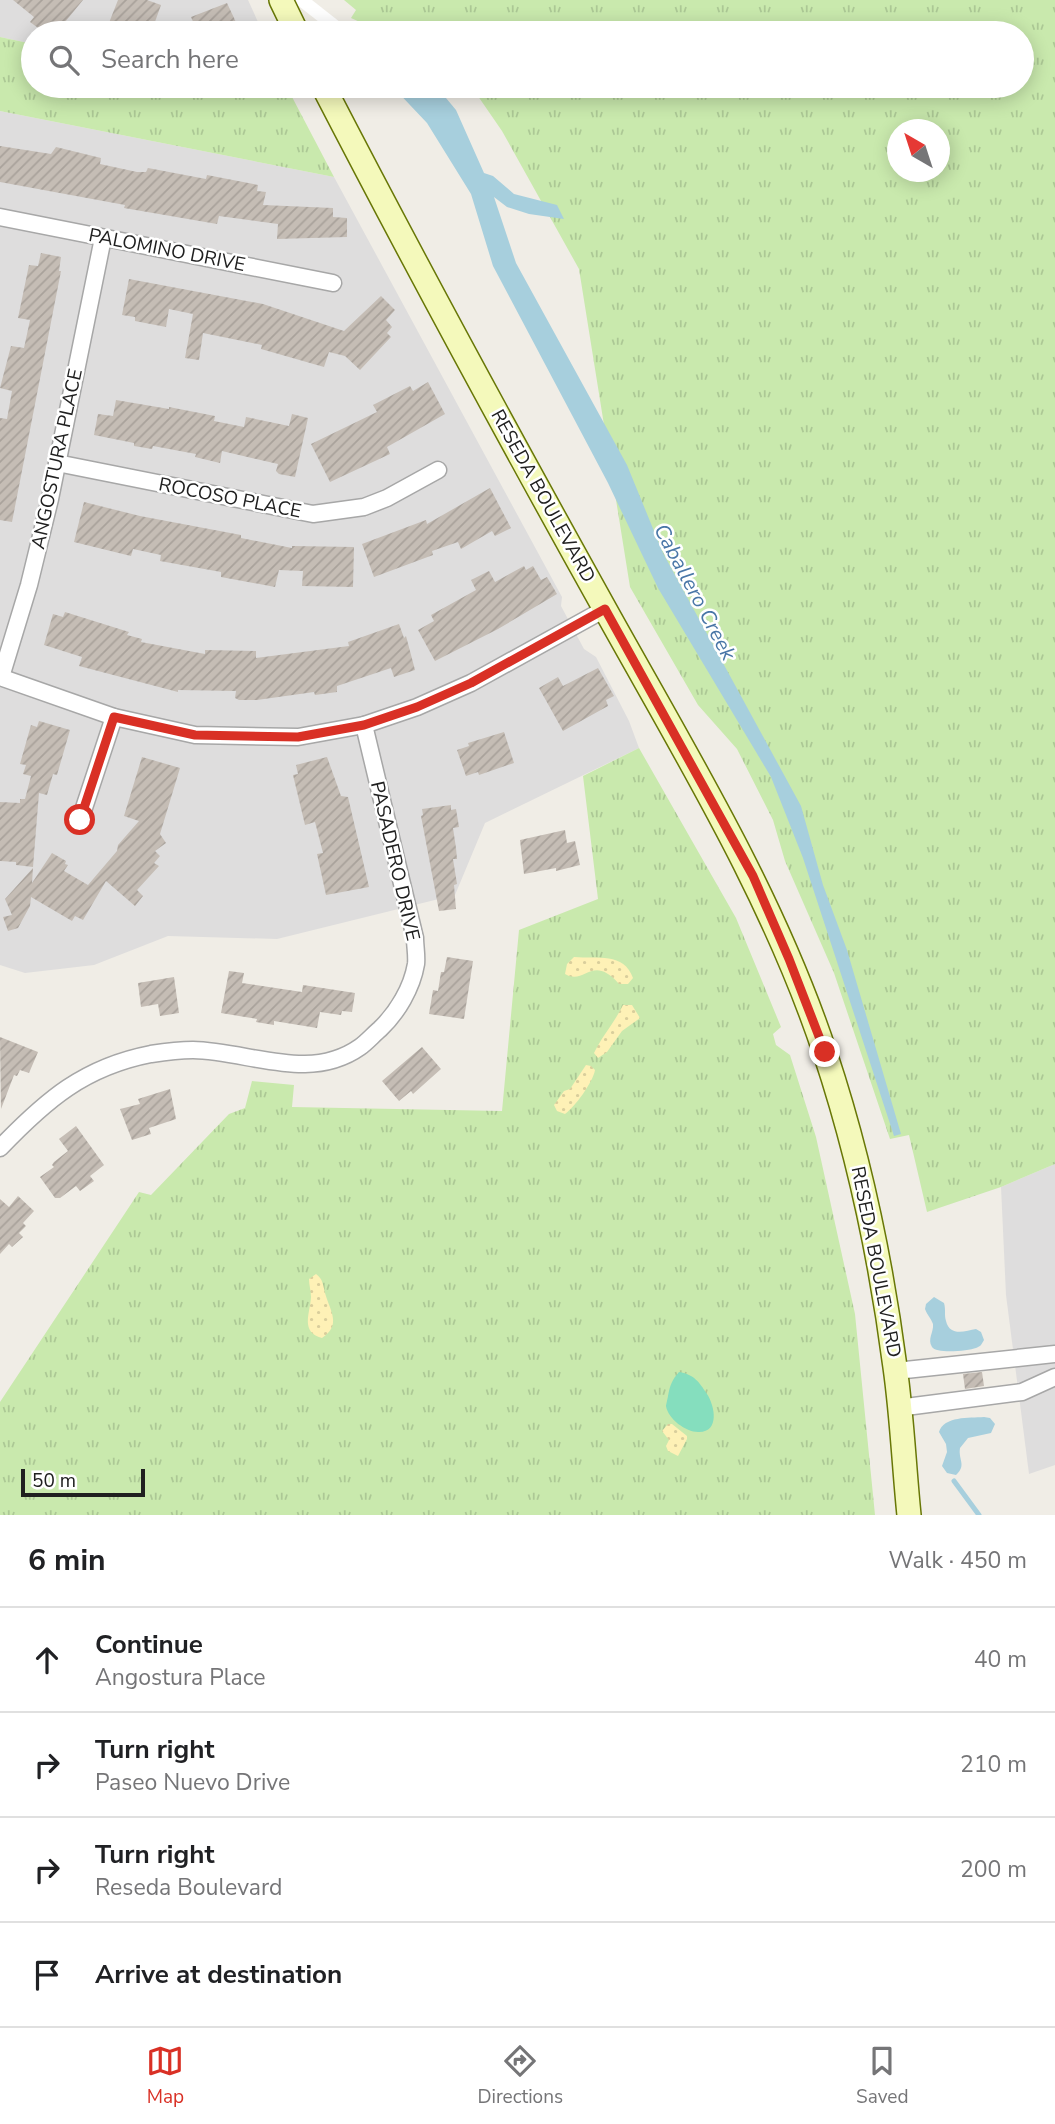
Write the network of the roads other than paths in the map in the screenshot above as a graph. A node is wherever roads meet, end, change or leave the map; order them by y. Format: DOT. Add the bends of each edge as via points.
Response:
graph roads {
  1 [pos="281,0"];
  2 [pos="291,21"];
  3 [pos="329,98"];
  4 [pos="0,217"];
  5 [pos="103,238"];
  6 [pos="333,283"];
  7 [pos="57,463"];
  8 [pos="438,470"];
  9 [pos="605,609"];
  10 [pos="0,677"];
  11 [pos="114,717"];
  12 [pos="364,725"];
  13 [pos="80,820"];
  14 [pos="0,1148"];
  15 [pos="1055,1354"];
  16 [pos="896,1371"];
  17 [pos="1055,1377"];
  18 [pos="898,1408"];
  19 [pos="909,1515"];
  1 -- 2 [label="main road"];
  3 -- 9 [label="main road, RESEDA BOULEVARD"];
  4 -- 5 [label="street, PALOMINO DRIVE"];
  5 -- 6 [label="street, PALOMINO DRIVE"];
  5 -- 7 [label="street, ANGOSTURA PLACE"];
  7 -- 8 [label="street, ROCOSO PLACE" via="313,514 364,507"];
  7 -- 10 [label="street, ANGOSTURA PLACE" via="29,585"];
  9 -- 12 [label="street" via="471,683"];
  9 -- 16 [label="main road, RESEDA BOULEVARD" via="753,876 825,1052 876,1241"];
  10 -- 11 [label="street"];
  11 -- 12 [label="street" via="195,735 298,737"];
  11 -- 13 [label="street"];
  12 -- 14 [label="street, PASADERO DRIVE" via="415,938 416,964 406,992 388,1020 359,1047 331,1060 299,1066 194,1050 152,1054 111,1065 72,1083 33,1113"];
  15 -- 16 [label="street"];
  16 -- 18 [label="main road, RESEDA BOULEVARD"];
  17 -- 18 [label="street" via="1022,1392"];
  18 -- 19 [label="main road, RESEDA BOULEVARD"];
}
